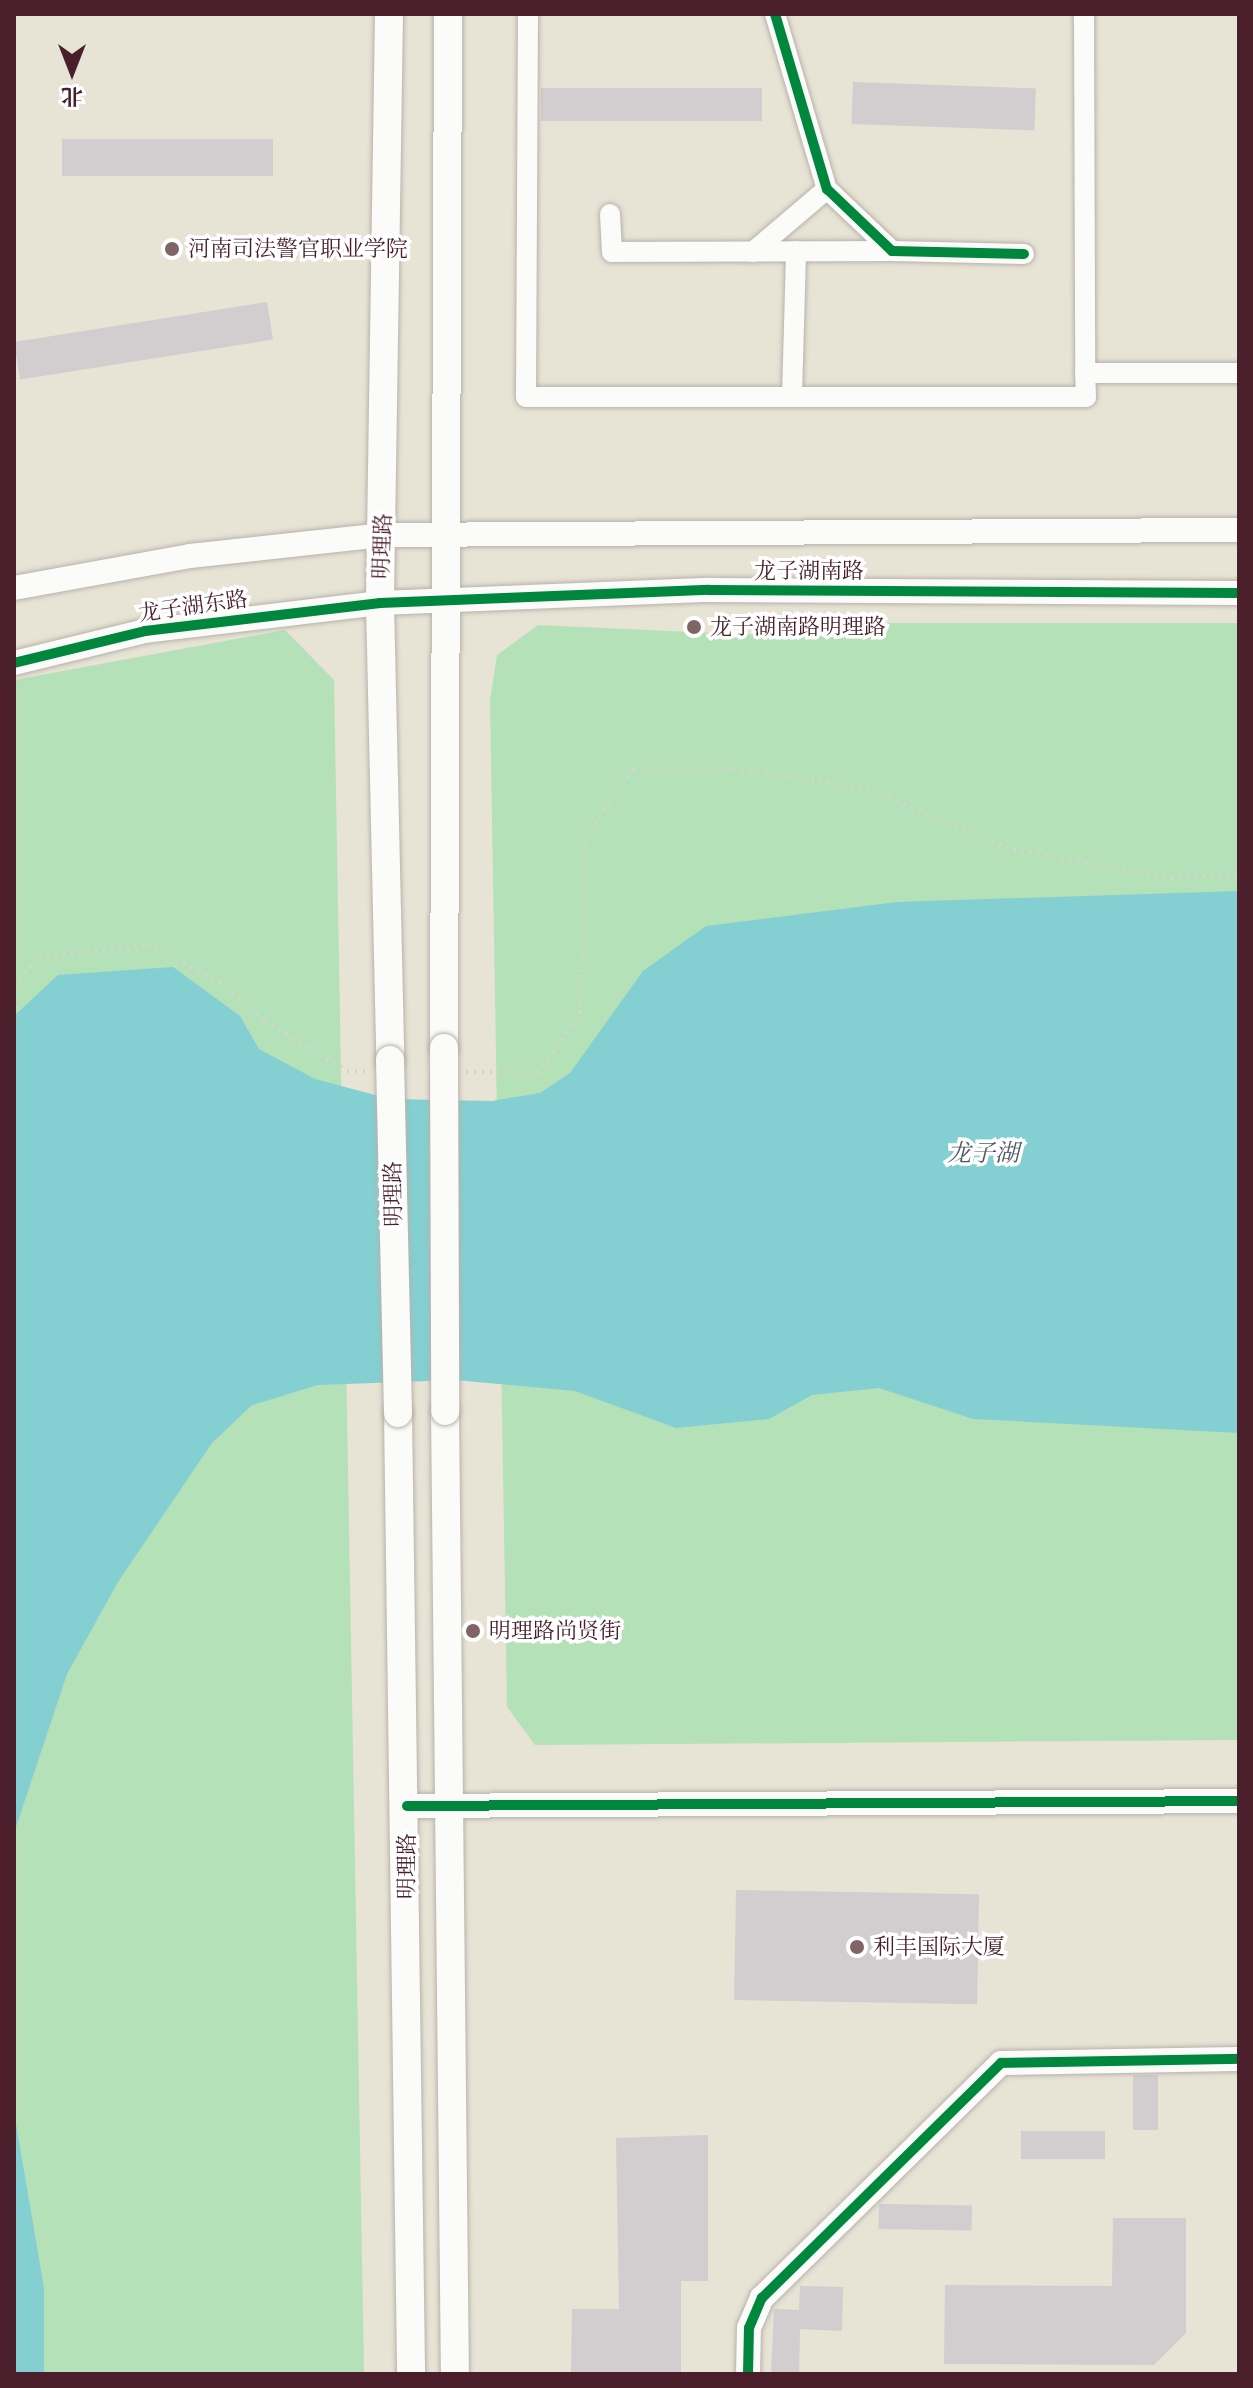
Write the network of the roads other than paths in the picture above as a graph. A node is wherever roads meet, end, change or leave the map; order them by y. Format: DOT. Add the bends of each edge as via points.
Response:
graph roads {
  1 [pos="389,14"];
  2 [pos="448,14"];
  3 [pos="528,14"];
  4 [pos="775,14"];
  5 [pos="1084,14"];
  6 [pos="827,189"];
  7 [pos="610,214"];
  8 [pos="796,251"];
  9 [pos="892,251"];
  10 [pos="753,252"];
  11 [pos="1024,254"];
  12 [pos="1085,373"];
  13 [pos="1239,373"];
  14 [pos="792,397"];
  15 [pos="1239,530"];
  16 [pos="447,534"];
  17 [pos="384,535"];
  18 [pos="14,588"];
  19 [pos="1239,593"];
  20 [pos="442,600"];
  21 [pos="380,603"];
  22 [pos="14,663"];
  23 [pos="1239,1801"];
  24 [pos="407,1806"];
  25 [pos="446,1806"];
  26 [pos="1239,2059"];
  27 [pos="411,2374"];
  28 [pos="455,2374"];
  29 [pos="748,2374"];
  1 -- 17 [label="main road, 明理路"];
  2 -- 16 [label="main road, 明理路"];
  3 -- 14 [label="street" via="526,397"];
  4 -- 6 [label="street"];
  5 -- 12 [label="street"];
  6 -- 9 [label="street"];
  6 -- 10 [label="street"];
  7 -- 10 [label="street" via="612,252"];
  8 -- 9 [label="street"];
  8 -- 10 [label="street"];
  8 -- 14 [label="street"];
  9 -- 11 [label="street"];
  12 -- 13 [label="street"];
  12 -- 14 [label="street" via="1086,397"];
  15 -- 16 [label="street, 龙子湖南路"];
  16 -- 17 [label="street, 龙子湖南路"];
  16 -- 20 [label="main road, 明理路"];
  17 -- 18 [label="street" via="190,556"];
  17 -- 21 [label="main road, 明理路"];
  19 -- 20 [label="street, 龙子湖南路" via="709,590"];
  20 -- 21 [label="street, 龙子湖南路"];
  20 -- 25 [label="main road, 明理路, bridge"];
  21 -- 22 [label="street, 龙子湖东路" via="145,631"];
  21 -- 24 [label="main road, 明理路, bridge" via="385,1066"];
  23 -- 25 [label="street"];
  24 -- 25 [label="street"];
  24 -- 27 [label="main road, 明理路"];
  25 -- 28 [label="main road, 明理路"];
  26 -- 29 [label="street" via="1001,2063 762,2298 749,2328"];
}
